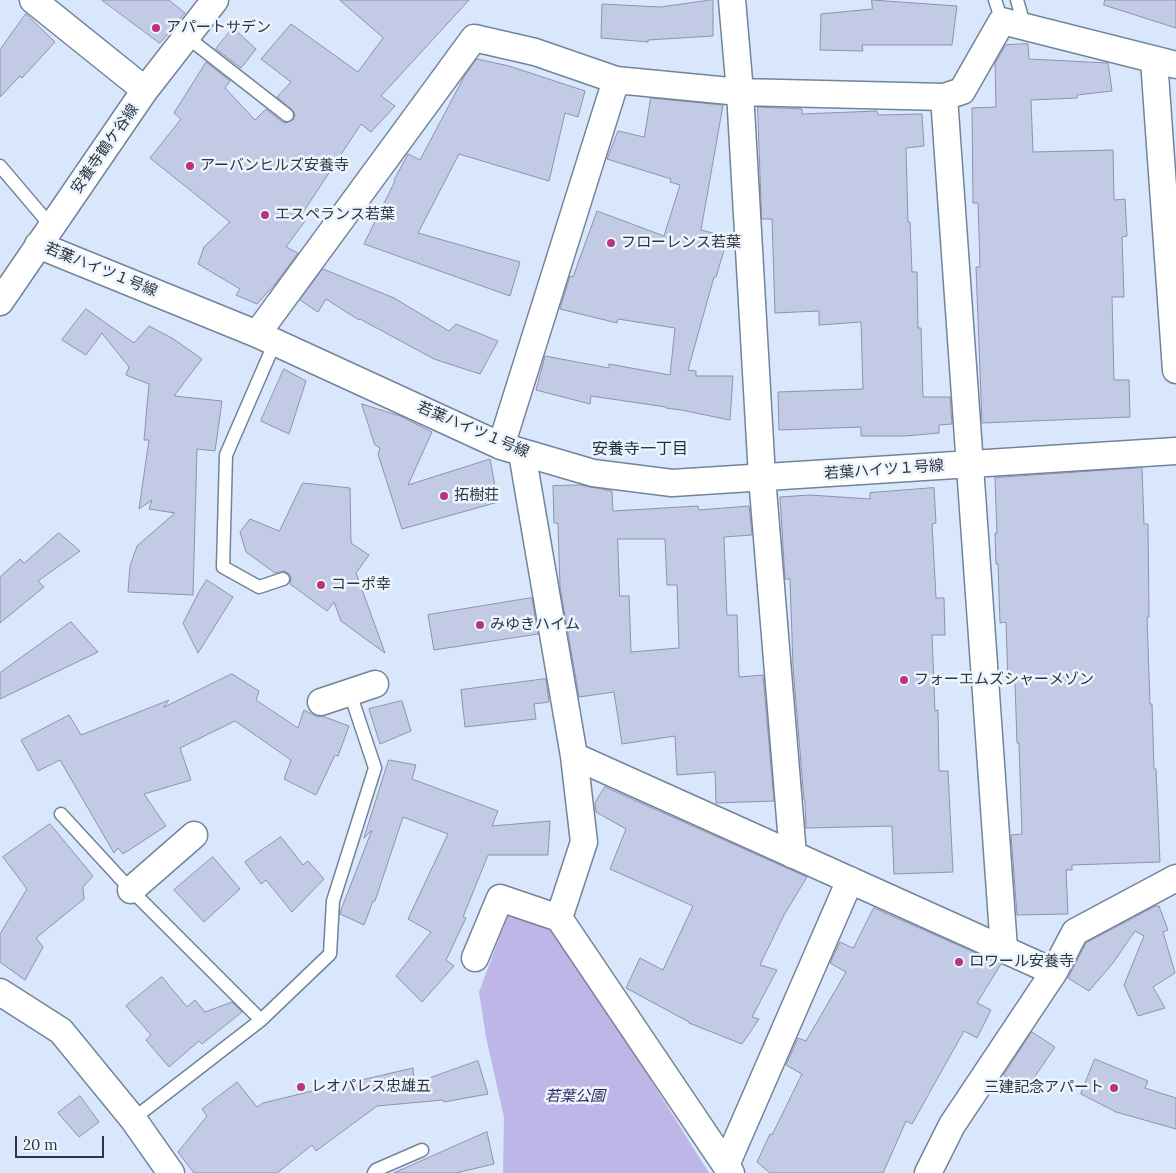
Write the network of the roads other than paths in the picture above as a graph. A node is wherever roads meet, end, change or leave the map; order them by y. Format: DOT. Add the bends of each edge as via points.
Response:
graph roads {
  1 [pos="33,0"];
  2 [pos="215,0"];
  3 [pos="732,0"];
  4 [pos="1017,0"];
  5 [pos="1007,16"];
  6 [pos="187,37"];
  7 [pos="1165,63"];
  8 [pos="616,80"];
  9 [pos="145,90"];
  10 [pos="740,92"];
  11 [pos="944,97"];
  12 [pos="287,115"];
  13 [pos="0,166"];
  14 [pos="45,235"];
  15 [pos="0,302"];
  16 [pos="266,338"];
  17 [pos="1176,370"];
  18 [pos="512,449"];
  19 [pos="1176,451"];
  20 [pos="970,464"];
  21 [pos="762,477"];
  22 [pos="283,579"];
  23 [pos="375,684"];
  24 [pos="350,693"];
  25 [pos="321,702"];
  26 [pos="574,756"];
  27 [pos="61,814"];
  28 [pos="194,835"];
  29 [pos="793,854"];
  30 [pos="850,880"];
  31 [pos="1172,888"];
  32 [pos="131,890"];
  33 [pos="559,918"];
  34 [pos="1004,949"];
  35 [pos="475,958"];
  36 [pos="1054,972"];
  37 [pos="0,992"];
  38 [pos="261,1020"];
  39 [pos="133,1119"];
  40 [pos="422,1150"];
  41 [pos="728,1169"];
  42 [pos="171,1173"];
  43 [pos="374,1173"];
  44 [pos="928,1173"];
  1 -- 9 [label="street"];
  2 -- 6 [label="street, 安養寺鶴ケ谷線"];
  3 -- 10 [label="street"];
  4 -- 5 [label="lane"];
  5 -- 7 [label="street"];
  5 -- 11 [label="street" via="962,91"];
  6 -- 9 [label="street, 安養寺鶴ケ谷線"];
  6 -- 12 [label="lane"];
  7 -- 17 [label="street"];
  8 -- 10 [label="street"];
  8 -- 16 [label="street" via="535,52 474,38"];
  8 -- 18 [label="street"];
  9 -- 14 [label="street, 安養寺鶴ケ谷線"];
  10 -- 11 [label="street"];
  10 -- 21 [label="street"];
  11 -- 20 [label="street"];
  13 -- 14 [label="lane"];
  14 -- 15 [label="street, 安養寺鶴ケ谷線"];
  14 -- 16 [label="street, 若葉ハイツ１号線"];
  16 -- 18 [label="street, 若葉ハイツ１号線"];
  16 -- 22 [label="lane" via="226,455 222,567 259,587"];
  18 -- 21 [label="street, 若葉ハイツ１号線" via="593,473 672,483"];
  18 -- 26 [label="street"];
  19 -- 20 [label="street, 若葉ハイツ１号線"];
  20 -- 21 [label="street, 若葉ハイツ１号線"];
  20 -- 34 [label="street"];
  21 -- 29 [label="street"];
  23 -- 24 [label="street"];
  24 -- 25 [label="street"];
  24 -- 38 [label="lane" via="375,768 332,901 330,954"];
  26 -- 29 [label="street"];
  26 -- 33 [label="street" via="584,842"];
  27 -- 32 [label="lane"];
  28 -- 32 [label="street"];
  29 -- 30 [label="street"];
  30 -- 34 [label="street"];
  30 -- 41 [label="street"];
  31 -- 36 [label="street" via="1075,932"];
  32 -- 38 [label="lane"];
  33 -- 35 [label="street" via="500,898"];
  33 -- 41 [label="street"];
  34 -- 36 [label="street"];
  36 -- 44 [label="street" via="952,1125"];
  37 -- 39 [label="street" via="61,1031"];
  38 -- 39 [label="lane"];
  39 -- 42 [label="street"];
  40 -- 43 [label="lane"];
}
